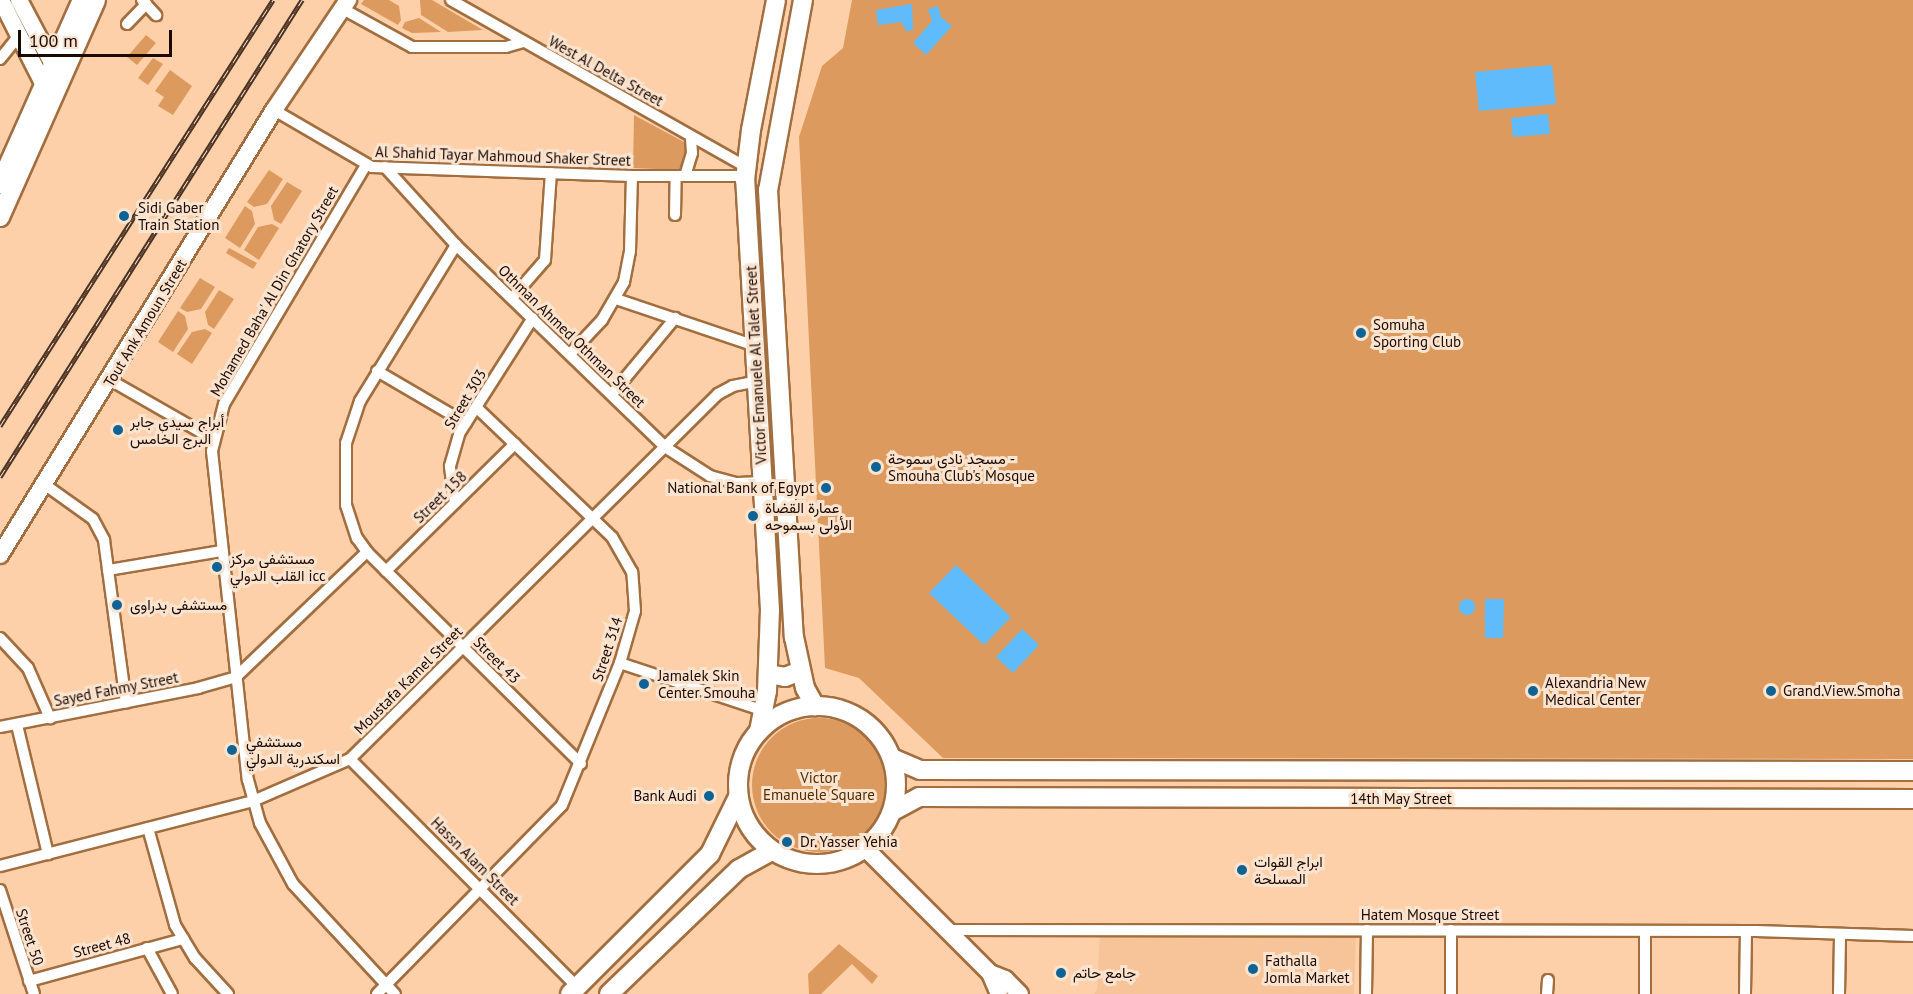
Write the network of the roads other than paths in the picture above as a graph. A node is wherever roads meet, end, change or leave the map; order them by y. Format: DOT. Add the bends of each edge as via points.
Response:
graph roads {
  1 [pos="19,0"];
  2 [pos="82,0"];
  3 [pos="96,0"];
  4 [pos="451,0"];
  5 [pos="776,0"];
  6 [pos="803,0"];
  7 [pos="1,1"];
  8 [pos="144,2"];
  9 [pos="346,4"];
  10 [pos="156,15"];
  11 [pos="127,24"];
  12 [pos="17,38"];
  13 [pos="523,42"];
  14 [pos="0,59"];
  15 [pos="53,83"];
  16 [pos="274,110"];
  17 [pos="692,137"];
  18 [pos="366,165"];
  19 [pos="385,167"];
  20 [pos="746,172"];
  21 [pos="551,173"];
  22 [pos="632,176"];
  23 [pos="681,176"];
  24 [pos="0,184"];
  25 [pos="675,215"];
  26 [pos="0,217"];
  27 [pos="456,245"];
  28 [pos="512,298"];
  29 [pos="616,299"];
  30 [pos="533,318"];
  31 [pos="675,318"];
  32 [pos="756,346"];
  33 [pos="570,354"];
  34 [pos="377,371"];
  35 [pos="110,380"];
  36 [pos="758,381"];
  37 [pos="612,394"];
  38 [pos="476,407"];
  39 [pos="466,423"];
  40 [pos="213,439"];
  41 [pos="515,444"];
  42 [pos="665,447"];
  43 [pos="763,482"];
  44 [pos="44,484"];
  45 [pos="455,503"];
  46 [pos="592,519"];
  47 [pos="222,551"];
  48 [pos="367,552"];
  49 [pos="0,555"];
  50 [pos="108,570"];
  51 [pos="386,571"];
  52 [pos="0,638"];
  53 [pos="462,647"];
  54 [pos="620,663"];
  55 [pos="801,671"];
  56 [pos="768,674"];
  57 [pos="236,677"];
  58 [pos="126,703"];
  59 [pos="814,706"];
  60 [pos="764,711"];
  61 [pos="50,718"];
  62 [pos="16,725"];
  63 [pos="0,727"];
  64 [pos="759,731"];
  65 [pos="892,758"];
  66 [pos="350,759"];
  67 [pos="581,764"];
  68 [pos="1913,771"];
  69 [pos="1348,772"];
  70 [pos="738,797"];
  71 [pos="1345,799"];
  72 [pos="1913,799"];
  73 [pos="253,801"];
  74 [pos="893,811"];
  75 [pos="148,828"];
  76 [pos="866,849"];
  77 [pos="772,851"];
  78 [pos="48,854"];
  79 [pos="705,860"];
  80 [pos="0,866"];
  81 [pos="725,881"];
  82 [pos="483,888"];
  83 [pos="0,890"];
  84 [pos="946,930"];
  85 [pos="1367,930"];
  86 [pos="1451,930"];
  87 [pos="1645,931"];
  88 [pos="1746,931"];
  89 [pos="1840,936"];
  90 [pos="1913,936"];
  91 [pos="183,939"];
  92 [pos="147,948"];
  93 [pos="990,973"];
  94 [pos="1548,980"];
  95 [pos="29,981"];
  96 [pos="386,985"];
  97 [pos="573,990"];
  98 [pos="224,993"];
  99 [pos="34,994"];
  100 [pos="172,994"];
  101 [pos="377,994"];
  102 [pos="395,994"];
  103 [pos="609,994"];
  104 [pos="999,994"];
  105 [pos="1020,994"];
  106 [pos="1366,994"];
  107 [pos="1451,994"];
  108 [pos="1547,994"];
  109 [pos="1645,994"];
  110 [pos="1745,994"];
  111 [pos="1839,994"];
  1 -- 15 [label="main road"];
  2 -- 15 [label="main road"];
  3 -- 15 [label="main road"];
  4 -- 13 [label="street, West Al Delta Street"];
  5 -- 20 [label="main road, Victor Emanuele Al Talet Street"];
  6 -- 55 [label="main road, Victor Emanuele Al Talet Street" via="768,190 794,637"];
  7 -- 12 [label="main road"];
  8 -- 10 [label="street"];
  8 -- 11 [label="street"];
  9 -- 13 [label="street" via="412,47 506,47"];
  9 -- 16 [label="main road, Tout Ank Amoun Street"];
  12 -- 14 [label="street"];
  12 -- 15 [label="main road"];
  13 -- 17 [label="street, West Al Delta Street"];
  15 -- 24 [label="main road"];
  15 -- 26 [label="main road"];
  16 -- 18 [label="street, Al Shahid Tayar Mahmoud Shaker Street"];
  16 -- 35 [label="main road, Tout Ank Amoun Street"];
  17 -- 20 [label="street, West Al Delta Street"];
  17 -- 23 [label="street" via="692,153"];
  18 -- 19 [label="street, Al Shahid Tayar Mahmoud Shaker Street"];
  18 -- 40 [label="street, Mohamed Baha' Al Din Ghatory Street" via="224,404"];
  19 -- 21 [label="street, Al Shahid Tayar Mahmoud Shaker Street"];
  19 -- 27 [label="street, Othman Ahmed Othman Street"];
  20 -- 23 [label="street, Al Shahid Tayar Mahmoud Shaker Street"];
  20 -- 32 [label="main road, Victor Emanuele Al Talet Street"];
  21 -- 22 [label="street, Al Shahid Tayar Mahmoud Shaker Street"];
  21 -- 28 [label="street" via="545,260"];
  22 -- 23 [label="street, Al Shahid Tayar Mahmoud Shaker Street"];
  22 -- 29 [label="street" via="630,251"];
  23 -- 25 [label="street"];
  27 -- 28 [label="street, Othman Ahmed Othman Street"];
  27 -- 34 [label="street, Street 43"];
  28 -- 30 [label="street, Othman Ahmed Othman Street"];
  29 -- 31 [label="street"];
  29 -- 33 [label="street"];
  30 -- 33 [label="street, Othman Ahmed Othman Street"];
  30 -- 38 [label="street, Street 303"];
  31 -- 32 [label="street"];
  31 -- 37 [label="street"];
  32 -- 36 [label="main road, Victor Emanuele Al Talet Street"];
  33 -- 37 [label="street, Othman Ahmed Othman Street"];
  34 -- 39 [label="street"];
  34 -- 48 [label="street, Street 43" via="351,422 344,465 350,522"];
  35 -- 40 [label="street"];
  35 -- 44 [label="main road, Tout Ank Amoun Street"];
  36 -- 42 [label="street, Moustafa Kamel Street" via="722,390"];
  36 -- 43 [label="main road, Victor Emanuele Al Talet Street"];
  37 -- 42 [label="street, Othman Ahmed Othman Street"];
  38 -- 39 [label="street, Street 303"];
  38 -- 41 [label="street, Street 314"];
  39 -- 45 [label="street, Street 303" via="450,466"];
  40 -- 47 [label="street, Mohamed Baha' Al Din Ghatory Street"];
  41 -- 45 [label="street, Street 158"];
  41 -- 46 [label="street, Street 314"];
  42 -- 43 [label="street, Othman Ahmed Othman Street" via="710,476 737,483"];
  42 -- 46 [label="street, Moustafa Kamel Street"];
  43 -- 56 [label="main road, Victor Emanuele Al Talet Street" via="770,610"];
  44 -- 49 [label="main road, Tout Ank Amoun Street"];
  44 -- 50 [label="street" via="93,519 104,540"];
  45 -- 51 [label="street, Street 158"];
  46 -- 53 [label="street, Moustafa Kamel Street"];
  46 -- 54 [label="street, Street 314" via="623,554 635,585 635,611"];
  47 -- 50 [label="street"];
  47 -- 57 [label="street, Mohamed Baha' Al Din Ghatory Street"];
  48 -- 51 [label="street, Street 43"];
  48 -- 57 [label="street"];
  50 -- 58 [label="street"];
  51 -- 53 [label="street, Street 43"];
  52 -- 61 [label="street" via="28,669"];
  53 -- 66 [label="street, Moustafa Kamel Street"];
  53 -- 67 [label="street, Street 43"];
  54 -- 60 [label="street"];
  54 -- 67 [label="street, Street 314"];
  55 -- 56 [label="main road" via="785,677"];
  55 -- 59 [label="main road, Victor Emanuele Al Talet Street"];
  56 -- 60 [label="main road, Victor Emanuele Al Talet Street"];
  57 -- 58 [label="street, Sayed Fahmy Street"];
  57 -- 73 [label="street, Mohamed Baha' Al Din Ghatory Street"];
  58 -- 61 [label="street, Sayed Fahmy Street"];
  59 -- 64 [label="main road" via="778,716"];
  59 -- 65 [label="main road" via="856,716 873,728"];
  60 -- 64 [label="main road, Victor Emanuele Al Talet Street"];
  61 -- 62 [label="street, Sayed Fahmy Street"];
  62 -- 63 [label="street, Sayed Fahmy Street"];
  62 -- 78 [label="street"];
  64 -- 70 [label="main road" via="743,756"];
  65 -- 69 [label="main road, 14th May Street" via="920,770"];
  65 -- 74 [label="main road" via="897,780"];
  66 -- 73 [label="street, Moustafa Kamel Street"];
  66 -- 82 [label="street, Hassn Alam Street"];
  67 -- 82 [label="street, Street 314" via="555,815"];
  68 -- 69 [label="main road, 14th May Street"];
  69 -- 71 [label="main road" via="1342,782"];
  70 -- 77 [label="main road" via="747,823"];
  70 -- 79 [label="main road" via="720,841"];
  71 -- 72 [label="main road, 14th May Street"];
  71 -- 74 [label="main road, 14th May Street" via="919,797"];
  73 -- 75 [label="street, Moustafa Kamel Street"];
  73 -- 96 [label="street, Mohamed Baha' Al Din Ghatory Street" via="269,845 293,884"];
  74 -- 76 [label="main road"];
  75 -- 78 [label="street, Moustafa Kamel Street"];
  75 -- 91 [label="street" via="168,907"];
  76 -- 77 [label="main road" via="844,860 820,865 795,862"];
  76 -- 84 [label="main road"];
  77 -- 81 [label="main road" via="753,858"];
  78 -- 80 [label="street, Moustafa Kamel Street"];
  79 -- 81 [label="main road" via="722,863"];
  79 -- 97 [label="main road"];
  81 -- 103 [label="main road"];
  82 -- 96 [label="street, Street 314"];
  82 -- 97 [label="street, Hassn Alam Street"];
  83 -- 95 [label="street, Street 50"];
  84 -- 85 [label="street, Hatem Mosque Street"];
  84 -- 93 [label="main road"];
  85 -- 86 [label="street, Hatem Mosque Street"];
  85 -- 106 [label="street"];
  86 -- 87 [label="street, Hatem Mosque Street"];
  86 -- 107 [label="street"];
  87 -- 88 [label="street, Hatem Mosque Street"];
  87 -- 109 [label="street"];
  88 -- 89 [label="street, Hatem Mosque Street"];
  88 -- 110 [label="street"];
  89 -- 90 [label="street, Hatem Mosque Street"];
  89 -- 111 [label="street"];
  91 -- 92 [label="street, Street 48"];
  91 -- 98 [label="street"];
  92 -- 95 [label="street, Street 48"];
  92 -- 100 [label="street"];
  93 -- 104 [label="main road"];
  93 -- 105 [label="main road" via="1005,979"];
  94 -- 108 [label="street"];
  95 -- 99 [label="street, Street 50"];
  96 -- 101 [label="street, Street 314"];
  96 -- 102 [label="street, Mohamed Baha' Al Din Ghatory Street"];
}
